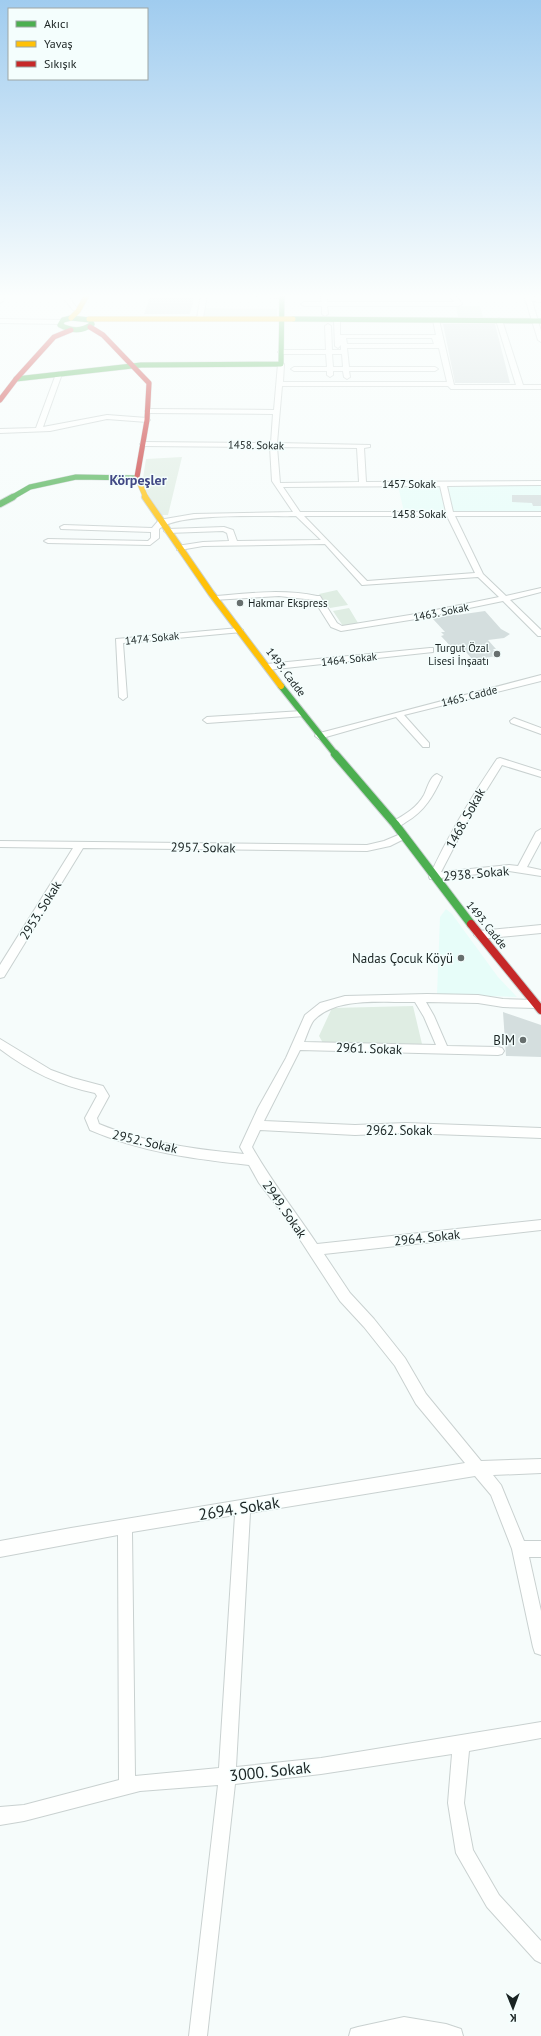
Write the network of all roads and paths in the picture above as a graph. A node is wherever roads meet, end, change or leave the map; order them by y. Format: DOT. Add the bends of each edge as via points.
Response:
graph roads {
  1 [pos="8,390"];
  2 [pos="53,390"];
  3 [pos="149,390"];
  4 [pos="279,390"];
  5 [pos="0,400"];
  6 [pos="277,412"];
  7 [pos="147,416"];
  8 [pos="39,429"];
  9 [pos="0,431"];
  10 [pos="143,444"];
  11 [pos="274,446"];
  12 [pos="360,446"];
  13 [pos="368,446"];
  14 [pos="137,478"];
  15 [pos="541,482"];
  16 [pos="443,483"];
  17 [pos="363,484"];
  18 [pos="277,485"];
  19 [pos="0,504"];
  20 [pos="298,514"];
  21 [pos="450,514"];
  22 [pos="541,514"];
  23 [pos="162,522"];
  24 [pos="64,527"];
  25 [pos="155,530"];
  26 [pos="168,531"];
  27 [pos="48,541"];
  28 [pos="327,542"];
  29 [pos="234,544"];
  30 [pos="180,548"];
  31 [pos="480,575"];
  32 [pos="541,590"];
  33 [pos="216,598"];
  34 [pos="504,599"];
  35 [pos="239,630"];
  36 [pos="541,634"];
  37 [pos="430,650"];
  38 [pos="267,667"];
  39 [pos="541,678"];
  40 [pos="532,681"];
  41 [pos="541,684"];
  42 [pos="123,697"];
  43 [pos="302,714"];
  44 [pos="398,714"];
  45 [pos="207,720"];
  46 [pos="514,721"];
  47 [pos="541,731"];
  48 [pos="319,736"];
  49 [pos="426,745"];
  50 [pos="541,774"];
  51 [pos="437,777"];
  52 [pos="395,824"];
  53 [pos="541,832"];
  54 [pos="403,836"];
  55 [pos="0,844"];
  56 [pos="79,846"];
  57 [pos="521,870"];
  58 [pos="541,873"];
  59 [pos="434,877"];
  60 [pos="541,929"];
  61 [pos="479,935"];
  62 [pos="0,974"];
  63 [pos="418,998"];
  64 [pos="538,1007"];
  65 [pos="0,1043"];
  66 [pos="296,1046"];
  67 [pos="442,1050"];
  68 [pos="498,1051"];
  69 [pos="257,1124"];
  70 [pos="541,1133"];
  71 [pos="252,1160"];
  72 [pos="541,1225"];
  73 [pos="313,1250"];
  74 [pos="541,1466"];
  75 [pos="479,1468"];
  76 [pos="244,1507"];
  77 [pos="125,1526"];
  78 [pos="520,1549"];
  79 [pos="541,1549"];
  80 [pos="0,1550"];
  81 [pos="541,1647"];
  82 [pos="541,1730"];
  83 [pos="461,1744"];
  84 [pos="227,1776"];
  85 [pos="127,1786"];
  86 [pos="0,1816"];
  87 [pos="541,1954"];
  88 [pos="385,2033"];
  89 [pos="198,2036"];
  90 [pos="358,2036"];
  91 [pos="454,2036"];
  1 -- 5 [label="main road"];
  2 -- 8 [label="street"];
  3 -- 7 [label="main road"];
  4 -- 6 [label="street"];
  6 -- 7 [label="street"];
  6 -- 11 [label="street"];
  7 -- 8 [label="street" via="107,417"];
  7 -- 10 [label="main road"];
  8 -- 9 [label="street"];
  10 -- 11 [label="street, 1458. Sokak"];
  10 -- 14 [label="main road"];
  11 -- 12 [label="street, 1458. Sokak"];
  11 -- 18 [label="street"];
  12 -- 13 [label="street, 1458. Sokak"];
  12 -- 17 [label="street"];
  14 -- 19 [label="main road" via="76,477 47,482 30,487"];
  14 -- 23 [label="main road, 1493. Cadde" via="146,501"];
  15 -- 16 [label="street, 1457 Sokak"];
  16 -- 17 [label="street, 1457 Sokak"];
  16 -- 21 [label="street"];
  17 -- 18 [label="street, 1457 Sokak"];
  18 -- 20 [label="street"];
  20 -- 21 [label="street, 1458 Sokak"];
  20 -- 23 [label="street, 1458 Sokak" via="194,516"];
  20 -- 28 [label="street"];
  21 -- 22 [label="street, 1458 Sokak"];
  21 -- 31 [label="street"];
  23 -- 25 [label="street"];
  23 -- 26 [label="main road, 1493. Cadde"];
  24 -- 25 [label="street"];
  25 -- 27 [label="street" via="155,538 150,543"];
  26 -- 29 [label="street" via="224,529 230,532"];
  26 -- 30 [label="main road, 1493. Cadde"];
  28 -- 29 [label="street"];
  28 -- 31 [label="street" via="365,583"];
  29 -- 30 [label="street" via="203,544"];
  30 -- 33 [label="main road, 1493. Cadde"];
  31 -- 34 [label="street"];
  32 -- 34 [label="street, 1463. Sokak"];
  33 -- 34 [label="street, 1463. Sokak" via="306,595 318,598 334,625 341,629"];
  33 -- 35 [label="main road, 1493. Cadde"];
  34 -- 36 [label="street"];
  35 -- 38 [label="main road, 1493. Cadde"];
  35 -- 42 [label="street, 1474 Sokak" via="119,641"];
  37 -- 38 [label="street, 1464. Sokak"];
  38 -- 43 [label="main road, 1493. Cadde"];
  39 -- 40 [label="street, 1465. Cadde"];
  40 -- 41 [label="street"];
  40 -- 44 [label="street, 1465. Cadde"];
  43 -- 45 [label="street"];
  43 -- 48 [label="main road, 1493. Cadde"];
  44 -- 48 [label="street, 1465. Cadde"];
  44 -- 49 [label="street"];
  46 -- 47 [label="street"];
  48 -- 52 [label="main road, 1493. Cadde"];
  50 -- 59 [label="street, 1468. Sokak" via="500,760 484,784"];
  51 -- 52 [label="street" via="429,797 416,813"];
  52 -- 54 [label="main road, 1493. Cadde"];
  53 -- 57 [label="street"];
  54 -- 56 [label="street, 2957. Sokak" via="387,844 367,848"];
  54 -- 59 [label="main road, 1493. Cadde"];
  55 -- 56 [label="street, 2957. Sokak"];
  56 -- 62 [label="street, 2953. Sokak"];
  57 -- 58 [label="street, 2938. Sokak"];
  57 -- 59 [label="street, 2938. Sokak" via="509,868"];
  59 -- 61 [label="main road, 1493. Cadde"];
  60 -- 61 [label="street"];
  61 -- 64 [label="main road, 1493. Cadde"];
  63 -- 64 [label="street, 2949. Sokak" via="478,999"];
  63 -- 66 [label="street, 2949. Sokak" via="345,1000 324,1006 309,1018"];
  63 -- 67 [label="street" via="429,1016"];
  65 -- 71 [label="street, 2952. Sokak" via="22,1060 56,1078 99,1089 103,1096 91,1118 94,1127 114,1136 152,1146"];
  66 -- 67 [label="street, 2961. Sokak"];
  66 -- 69 [label="street, 2949. Sokak"];
  67 -- 68 [label="street, 2961. Sokak"];
  69 -- 70 [label="street, 2962. Sokak" via="355,1130 406,1128"];
  69 -- 71 [label="street, 2949. Sokak" via="246,1147"];
  71 -- 73 [label="street, 2949. Sokak"];
  72 -- 73 [label="street, 2964. Sokak"];
  73 -- 75 [label="street, 2949. Sokak" via="345,1297 400,1362 421,1399"];
  74 -- 75 [label="street"];
  75 -- 76 [label="street, 2694. Sokak"];
  75 -- 78 [label="street, 2949. Sokak" via="496,1490"];
  76 -- 77 [label="street, 2694. Sokak"];
  76 -- 84 [label="street"];
  77 -- 80 [label="street, 2694. Sokak"];
  77 -- 85 [label="street"];
  78 -- 79 [label="street"];
  78 -- 81 [label="street, 2949. Sokak"];
  82 -- 83 [label="street, 3000. Sokak"];
  83 -- 84 [label="street, 3000. Sokak"];
  83 -- 87 [label="street" via="456,1803 465,1853 493,1901"];
  84 -- 85 [label="street, 3000. Sokak"];
  84 -- 89 [label="street"];
  85 -- 86 [label="street, 3000. Sokak" via="24,1813"];
  88 -- 90 [label="street"];
  88 -- 91 [label="street" via="404,2026"];
}
